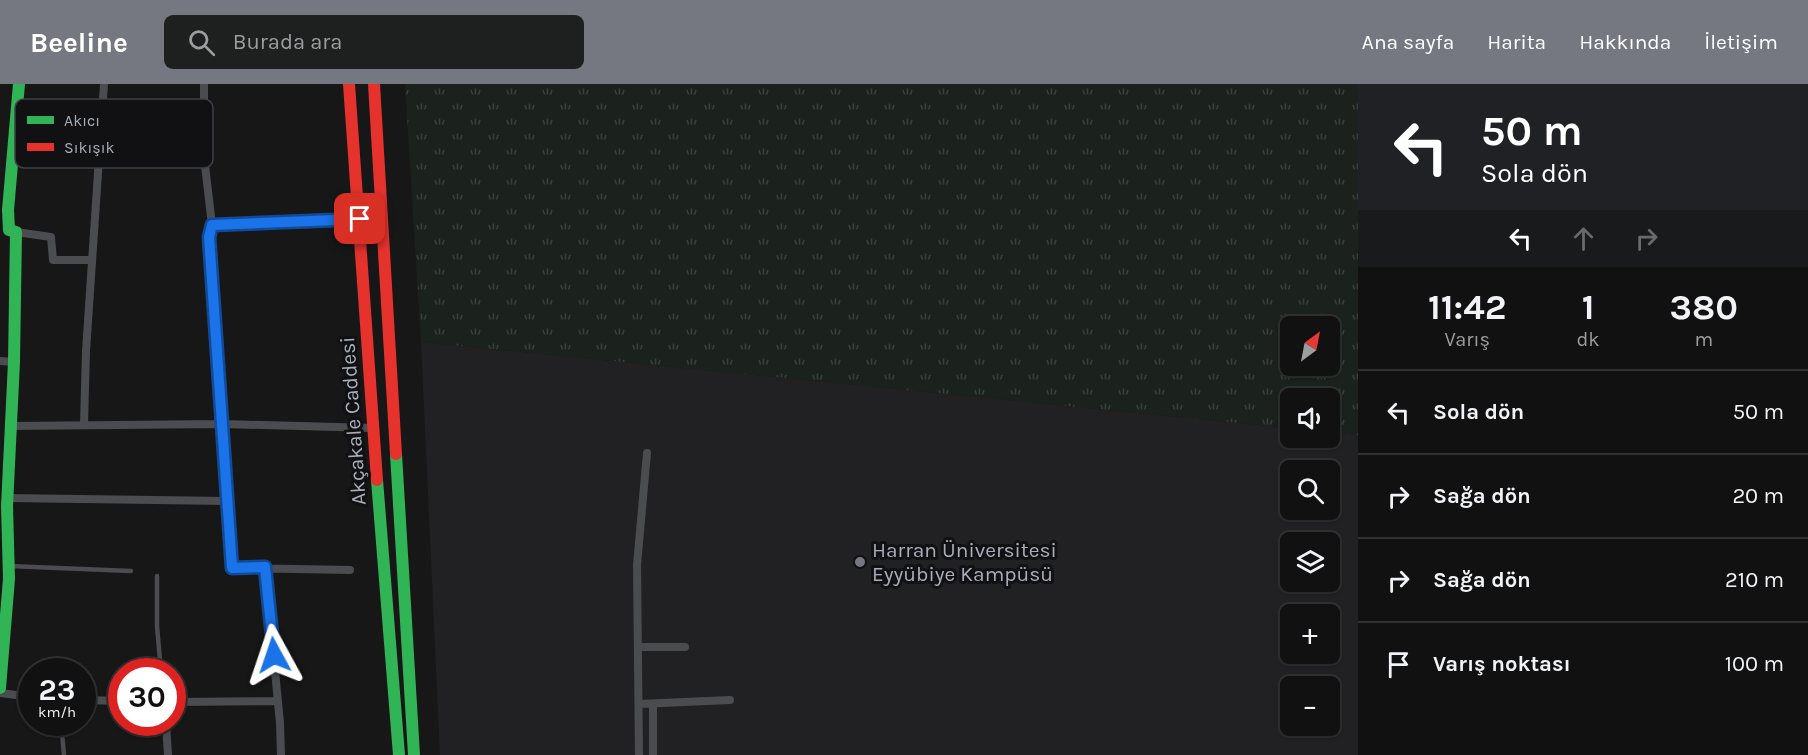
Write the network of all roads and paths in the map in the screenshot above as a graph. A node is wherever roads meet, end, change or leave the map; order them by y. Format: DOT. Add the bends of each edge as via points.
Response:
graph roads {
  1 [pos="19,84"];
  2 [pos="104,84"];
  3 [pos="349,84"];
  4 [pos="374,84"];
  5 [pos="18,99"];
  6 [pos="103,99"];
  7 [pos="15,137"];
  8 [pos="97,168"];
  9 [pos="205,168"];
  10 [pos="4,209"];
  11 [pos="360,219"];
  12 [pos="212,225"];
  13 [pos="16,232"];
  14 [pos="92,260"];
  15 [pos="0,361"];
  16 [pos="15,362"];
  17 [pos="84,424"];
  18 [pos="222,424"];
  19 [pos="373,428"];
  20 [pos="6,430"];
  21 [pos="647,453"];
  22 [pos="227,501"];
  23 [pos="5,503"];
  24 [pos="265,567"];
  25 [pos="350,570"];
  26 [pos="131,571"];
  27 [pos="6,574"];
  28 [pos="157,576"];
  29 [pos="639,647"];
  30 [pos="685,647"];
  31 [pos="2,650"];
  32 [pos="160,658"];
  33 [pos="0,688"];
  34 [pos="0,693"];
  35 [pos="18,695"];
  36 [pos="730,700"];
  37 [pos="278,701"];
  38 [pos="186,702"];
  39 [pos="639,704"];
  40 [pos="653,704"];
  41 [pos="62,736"];
  42 [pos="167,736"];
  43 [pos="64,755"];
  44 [pos="168,755"];
  45 [pos="281,755"];
  46 [pos="399,755"];
  47 [pos="414,755"];
  48 [pos="639,755"];
  49 [pos="653,755"];
  1 -- 5 [label="main road"];
  2 -- 6 [label="street"];
  3 -- 11 [label="main road, Akçakale Caddesi"];
  4 -- 47 [label="main road, Akçakale Caddesi"];
  7 -- 10 [label="main road"];
  8 -- 14 [label="street"];
  9 -- 12 [label="street"];
  10 -- 13 [label="main road" via="9,230"];
  11 -- 12 [label="street"];
  11 -- 19 [label="main road, Akçakale Caddesi"];
  12 -- 18 [label="street" via="209,237"];
  13 -- 14 [label="street" via="51,237 53,260"];
  13 -- 16 [label="main road"];
  14 -- 17 [label="street"];
  15 -- 16 [label="street"];
  16 -- 20 [label="main road"];
  17 -- 18 [label="street"];
  17 -- 20 [label="street"];
  18 -- 19 [label="street"];
  18 -- 22 [label="street"];
  19 -- 46 [label="main road, Akçakale Caddesi"];
  20 -- 23 [label="main road"];
  21 -- 29 [label="street" via="637,565"];
  22 -- 23 [label="street"];
  22 -- 24 [label="street" via="232,568"];
  23 -- 27 [label="main road"];
  24 -- 25 [label="street"];
  24 -- 37 [label="street"];
  26 -- 27 [label="lane"];
  27 -- 31 [label="main road"];
  28 -- 32 [label="lane"];
  29 -- 30 [label="street"];
  29 -- 39 [label="street"];
  31 -- 33 [label="main road"];
  34 -- 35 [label="street"];
  36 -- 40 [label="street"];
  37 -- 38 [label="street"];
  37 -- 45 [label="street"];
  39 -- 40 [label="street"];
  39 -- 48 [label="street"];
  40 -- 49 [label="street"];
  41 -- 43 [label="lane"];
  42 -- 44 [label="street"];
}
